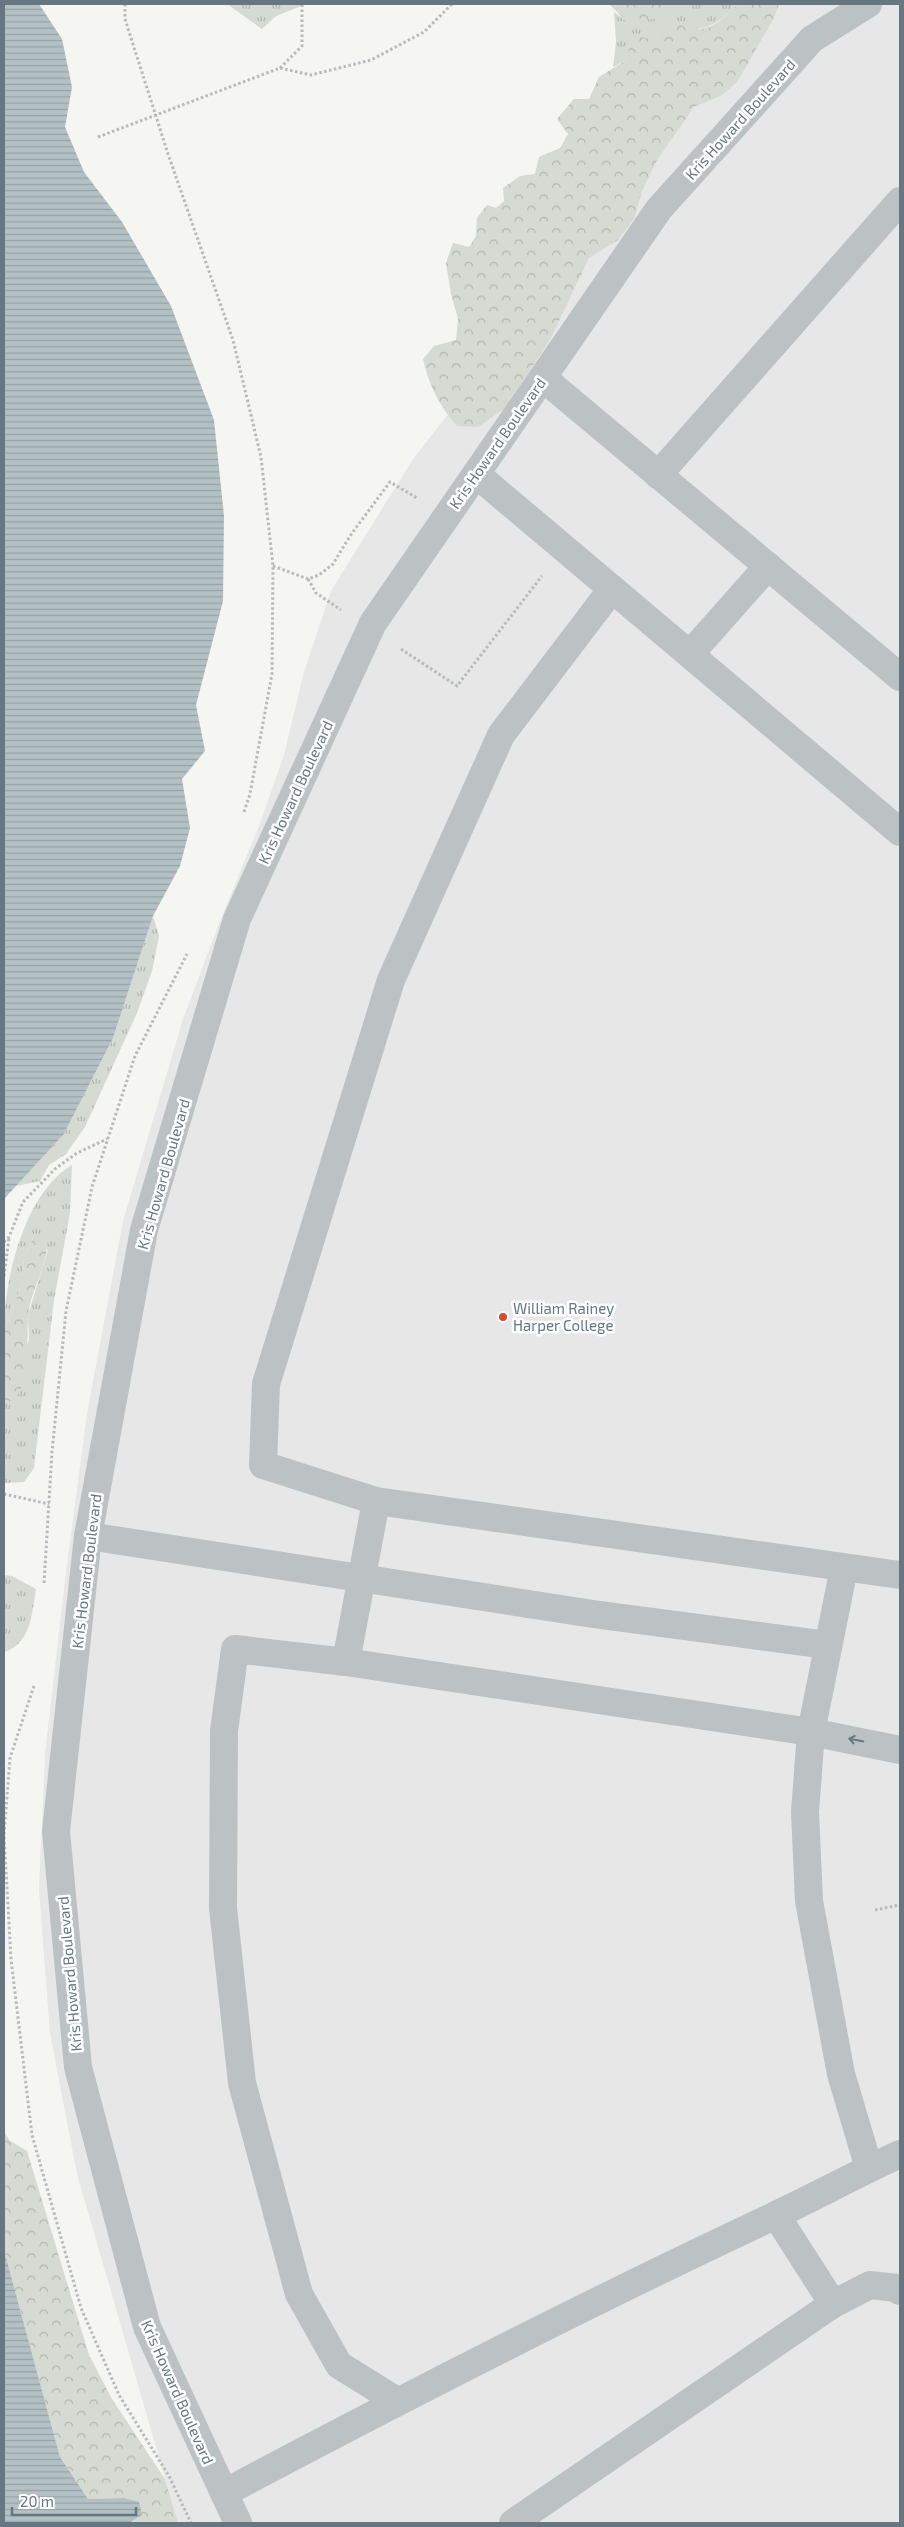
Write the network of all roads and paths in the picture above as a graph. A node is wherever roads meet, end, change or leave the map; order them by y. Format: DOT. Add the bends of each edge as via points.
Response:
graph roads {
  1 [pos="452,4"];
  2 [pos="868,4"];
  3 [pos="302,6"];
  4 [pos="280,68"];
  5 [pos="98,137"];
  6 [pos="900,201"];
  7 [pos="543,378"];
  8 [pos="476,474"];
  9 [pos="658,474"];
  10 [pos="448,515"];
  11 [pos="273,566"];
  12 [pos="768,566"];
  13 [pos="548,577"];
  14 [pos="308,579"];
  15 [pos="612,589"];
  16 [pos="370,629"];
  17 [pos="690,654"];
  18 [pos="900,677"];
  19 [pos="900,832"];
  20 [pos="107,1139"];
  21 [pos="9,1237"];
  22 [pos="4,1242"];
  23 [pos="4,1276"];
  24 [pos="4,1494"];
  25 [pos="376,1501"];
  26 [pos="49,1504"];
  27 [pos="88,1536"];
  28 [pos="844,1568"];
  29 [pos="900,1575"];
  30 [pos="362,1578"];
  31 [pos="827,1645"];
  32 [pos="346,1662"];
  33 [pos="811,1732"];
  34 [pos="900,1750"];
  35 [pos="900,1905"];
  36 [pos="875,1910"];
  37 [pos="900,2154"];
  38 [pos="869,2168"];
  39 [pos="776,2215"];
  40 [pos="900,2291"];
  41 [pos="833,2304"];
  42 [pos="397,2401"];
  43 [pos="224,2493"];
  44 [pos="238,2523"];
  45 [pos="513,2523"];
  1 -- 4 [label="path" via="424,32 371,60 311,75"];
  2 -- 7 [label="lane, Kris Howard Boulevard" via="812,39 659,209"];
  3 -- 4 [label="path" via="302,46"];
  4 -- 5 [label="path"];
  6 -- 9 [label="lane"];
  7 -- 8 [label="lane, Kris Howard Boulevard"];
  7 -- 9 [label="lane"];
  8 -- 10 [label="lane, Kris Howard Boulevard"];
  8 -- 15 [label="lane"];
  9 -- 12 [label="lane"];
  10 -- 14 [label="path" via="390,482 333,564 320,575"];
  10 -- 16 [label="lane, Kris Howard Boulevard"];
  11 -- 14 [label="path"];
  12 -- 17 [label="lane"];
  12 -- 18 [label="lane"];
  13 -- 16 [label="path" via="544,574 457,686"];
  14 -- 16 [label="path" via="316,593"];
  15 -- 17 [label="lane"];
  15 -- 25 [label="lane" via="501,735 390,980 266,1384 263,1465"];
  16 -- 27 [label="lane, Kris Howard Boulevard" via="237,919 144,1230"];
  17 -- 19 [label="lane"];
  20 -- 21 [label="path" via="77,1153 23,1202"];
  21 -- 22 [label="path"];
  21 -- 23 [label="path"];
  24 -- 26 [label="path"];
  25 -- 28 [label="lane"];
  25 -- 30 [label="lane"];
  27 -- 30 [label="lane"];
  27 -- 43 [label="lane, Kris Howard Boulevard" via="56,1831 78,2067 147,2327"];
  28 -- 29 [label="lane"];
  28 -- 31 [label="lane"];
  30 -- 31 [label="lane" via="594,1614"];
  30 -- 32 [label="lane"];
  31 -- 33 [label="lane"];
  32 -- 33 [label="lane"];
  32 -- 42 [label="lane" via="234,1649 224,1731 223,1908 242,2083 299,2294 339,2365"];
  34 -- 33 [label="lane, one-way"];
  33 -- 38 [label="lane" via="805,1812 809,1901 841,2074"];
  35 -- 36 [label="path"];
  37 -- 38 [label="lane"];
  38 -- 39 [label="lane"];
  39 -- 41 [label="lane"];
  39 -- 42 [label="lane" via="660,2268 450,2377"];
  40 -- 41 [label="lane" via="898,2288 870,2285"];
  41 -- 45 [label="lane"];
  42 -- 43 [label="lane"];
  43 -- 44 [label="lane, Kris Howard Boulevard"];
}
